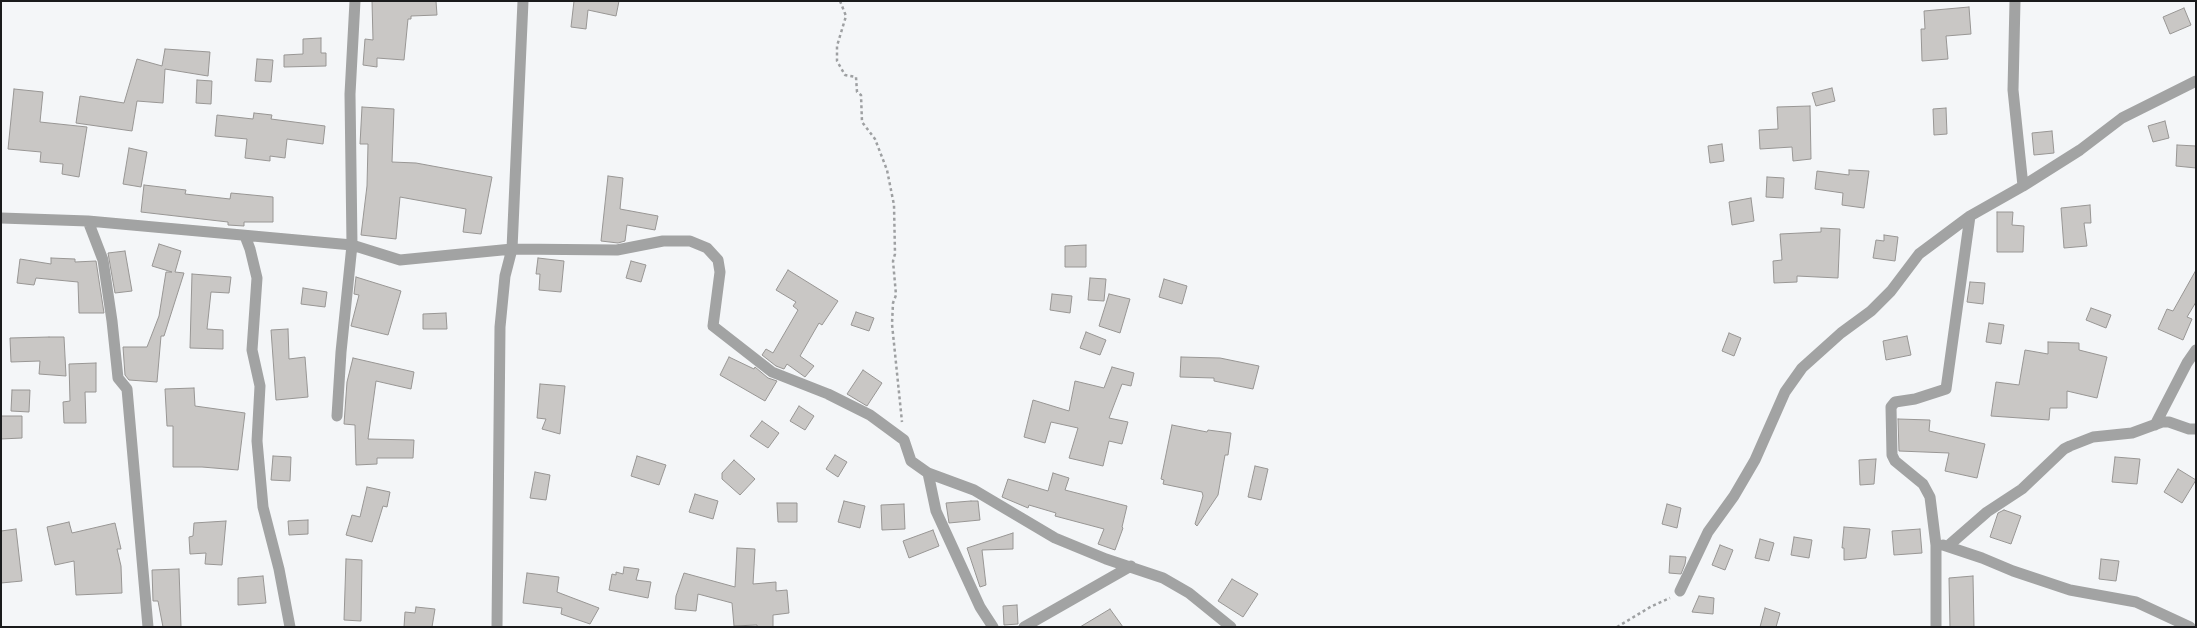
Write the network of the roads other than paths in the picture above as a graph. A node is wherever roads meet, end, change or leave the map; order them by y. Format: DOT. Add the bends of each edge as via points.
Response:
graph roads {
  1 [pos="355,1"];
  2 [pos="523,1"];
  3 [pos="2015,1"];
  4 [pos="2196,81"];
  5 [pos="2024,186"];
  6 [pos="1970,216"];
  7 [pos="1,218"];
  8 [pos="88,221"];
  9 [pos="245,236"];
  10 [pos="352,245"];
  11 [pos="512,249"];
  12 [pos="2196,350"];
  13 [pos="338,416"];
  14 [pos="2155,425"];
  15 [pos="2196,429"];
  16 [pos="928,473"];
  17 [pos="1936,545"];
  18 [pos="1948,546"];
  19 [pos="1131,566"];
  20 [pos="1680,591"];
  21 [pos="148,627"];
  22 [pos="290,627"];
  23 [pos="497,627"];
  24 [pos="993,627"];
  25 [pos="1024,627"];
  26 [pos="1232,627"];
  27 [pos="1936,627"];
  28 [pos="2190,627"];
  1 -- 10 [label="street" via="350,94"];
  2 -- 11 [label="street"];
  3 -- 5 [label="street" via="2013,90"];
  4 -- 5 [label="street" via="2122,118 2080,150"];
  5 -- 6 [label="street"];
  6 -- 17 [label="street" via="1946,389 1895,402 1891,407 1892,455 1895,461 1923,484 1930,497"];
  6 -- 20 [label="street" via="1919,254 1891,291 1871,311 1841,333 1802,368 1785,392 1755,460 1734,496 1708,532"];
  7 -- 8 [label="street"];
  8 -- 9 [label="street"];
  8 -- 21 [label="street" via="103,260 118,378 126,389"];
  9 -- 10 [label="street"];
  9 -- 22 [label="street" via="257,278 252,350 260,386 257,441 263,507"];
  10 -- 11 [label="street" via="400,260"];
  10 -- 13 [label="street" via="341,352"];
  11 -- 16 [label="street" via="617,250 663,241 690,242 707,248 718,260 720,272 713,326 772,372 828,394 870,415 904,440 911,461"];
  11 -- 23 [label="street" via="505,276 500,327"];
  12 -- 14 [label="street"];
  14 -- 15 [label="street" via="2169,422"];
  14 -- 18 [label="street" via="2132,432 2093,437 2064,449 2022,489 1987,512"];
  16 -- 19 [label="street" via="974,490 1054,538"];
  16 -- 24 [label="street" via="936,511 980,607"];
  17 -- 18 [label="street"];
  17 -- 27 [label="street"];
  18 -- 28 [label="street" via="2070,590 2136,602"];
  19 -- 25 [label="street"];
  19 -- 26 [label="street" via="1163,578 1189,593"];
}
